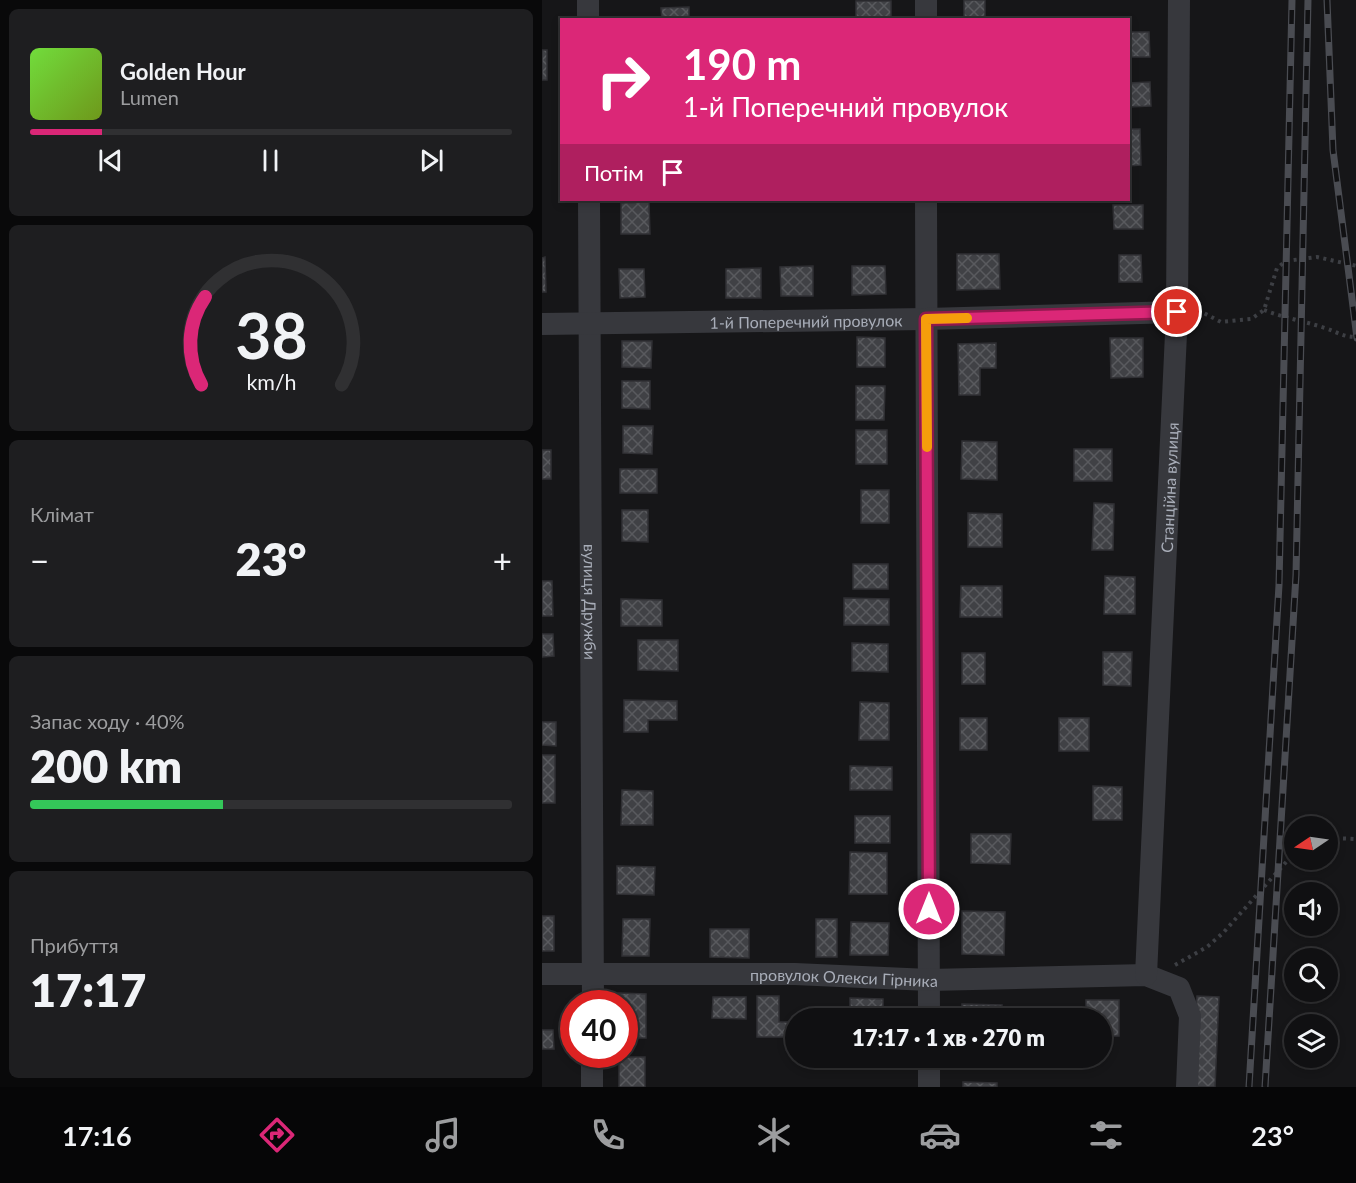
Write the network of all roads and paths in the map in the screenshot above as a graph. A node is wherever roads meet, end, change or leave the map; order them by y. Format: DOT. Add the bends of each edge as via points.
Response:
graph roads {
  1 [pos="588,0"];
  2 [pos="926,0"];
  3 [pos="1180,0"];
  4 [pos="588,18"];
  5 [pos="926,18"];
  6 [pos="589,201"];
  7 [pos="926,201"];
  8 [pos="1356,266"];
  9 [pos="1264,310"];
  10 [pos="1177,312"];
  11 [pos="926,319"];
  12 [pos="542,324"];
  13 [pos="590,324"];
  14 [pos="1356,337"];
  15 [pos="1338,838"];
  16 [pos="1356,839"];
  17 [pos="1284,865"];
  18 [pos="542,974"];
  19 [pos="594,974"];
  20 [pos="1146,975"];
  21 [pos="929,980"];
  22 [pos="593,990"];
  23 [pos="929,1008"];
  24 [pos="592,1068"];
  25 [pos="929,1068"];
  26 [pos="592,1087"];
  27 [pos="929,1087"];
  28 [pos="1187,1087"];
  1 -- 4 [label="street"];
  2 -- 5 [label="street"];
  3 -- 10 [label="street, Станційна вулиця"];
  6 -- 13 [label="street, вулиця Дружби"];
  7 -- 11 [label="street"];
  8 -- 9 [label="path" via="1317,257 1286,261 1277,268"];
  9 -- 10 [label="path" via="1251,319 1221,322 1199,310"];
  9 -- 14 [label="path" via="1340,336"];
  10 -- 11 [label="street, 1-й Поперечний провулок"];
  10 -- 20 [label="street, Станційна вулиця"];
  11 -- 13 [label="street, 1-й Поперечний провулок"];
  11 -- 21 [label="street"];
  12 -- 13 [label="street, 1-й Поперечний провулок"];
  13 -- 19 [label="street, вулиця Дружби"];
  15 -- 16 [label="path"];
  17 -- 20 [label="path" via="1246,911 1207,947"];
  18 -- 19 [label="street, провулок Олекси Гірника"];
  19 -- 21 [label="street, провулок Олекси Гірника" via="795,974"];
  19 -- 22 [label="street, вулиця Дружби"];
  20 -- 21 [label="street, провулок Олекси Гірника"];
  20 -- 28 [label="street" via="1179,988 1190,1016"];
  21 -- 23 [label="street"];
  24 -- 26 [label="street"];
  25 -- 27 [label="street"];
}
